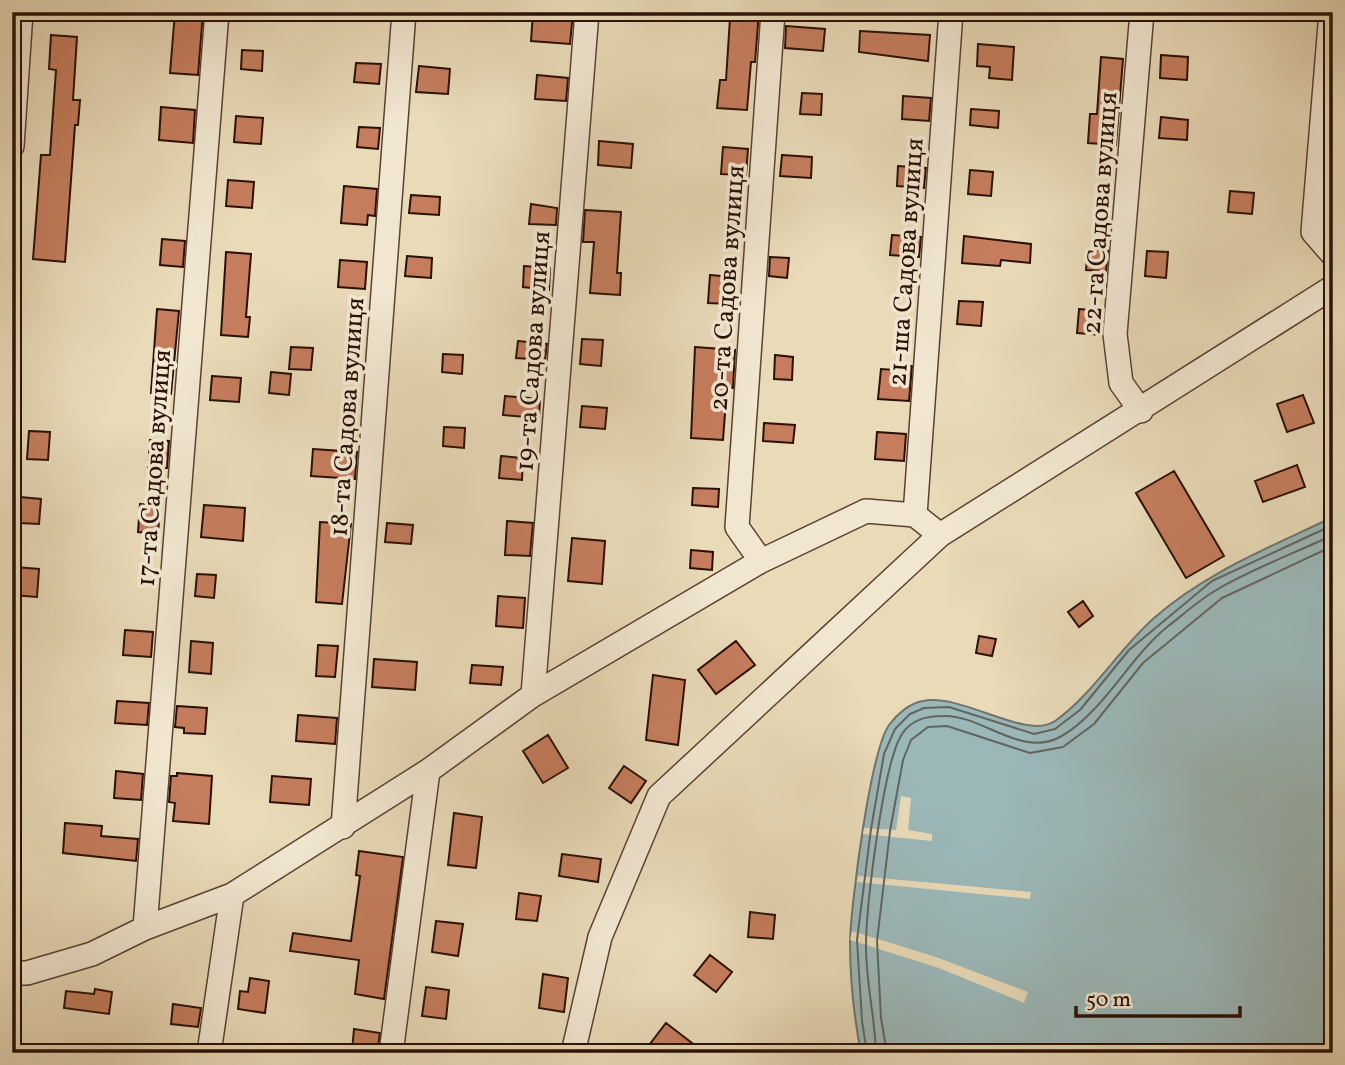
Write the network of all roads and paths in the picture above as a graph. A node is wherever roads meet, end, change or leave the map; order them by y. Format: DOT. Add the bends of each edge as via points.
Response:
graph roads {
  1 [pos="22,12"];
  2 [pos="217,12"];
  3 [pos="404,12"];
  4 [pos="586,12"];
  5 [pos="773,12"];
  6 [pos="951,12"];
  7 [pos="1142,12"];
  8 [pos="1331,12"];
  9 [pos="12,146"];
  10 [pos="1333,255"];
  11 [pos="1333,287"];
  12 [pos="1141,411"];
  13 [pos="915,515"];
  14 [pos="940,535"];
  15 [pos="761,561"];
  16 [pos="533,695"];
  17 [pos="428,771"];
  18 [pos="343,827"];
  19 [pos="232,895"];
  20 [pos="145,928"];
  21 [pos="12,973"];
  22 [pos="209,1053"];
  23 [pos="391,1053"];
  24 [pos="573,1053"];
  1 -- 9 [label="street"];
  2 -- 20 [label="street, 17-та Садова вулиця"];
  3 -- 18 [label="street, 18-та Садова вулиця"];
  4 -- 16 [label="street, 19-та Садова вулиця"];
  5 -- 15 [label="street, 20-та Садова вулиця" via="737,527"];
  6 -- 13 [label="street, 21-ша Садова вулиця"];
  7 -- 12 [label="street, 22-га Садова вулиця" via="1115,334 1121,383"];
  8 -- 10 [label="street" via="1313,232"];
  11 -- 12 [label="street"];
  12 -- 14 [label="street"];
  13 -- 14 [label="street"];
  13 -- 15 [label="street" via="866,511"];
  14 -- 24 [label="street" via="659,796 600,937"];
  15 -- 16 [label="street"];
  16 -- 17 [label="street"];
  17 -- 18 [label="street"];
  17 -- 23 [label="street"];
  18 -- 19 [label="street"];
  19 -- 20 [label="street"];
  19 -- 22 [label="street"];
  20 -- 21 [label="street" via="92,954"];
}
